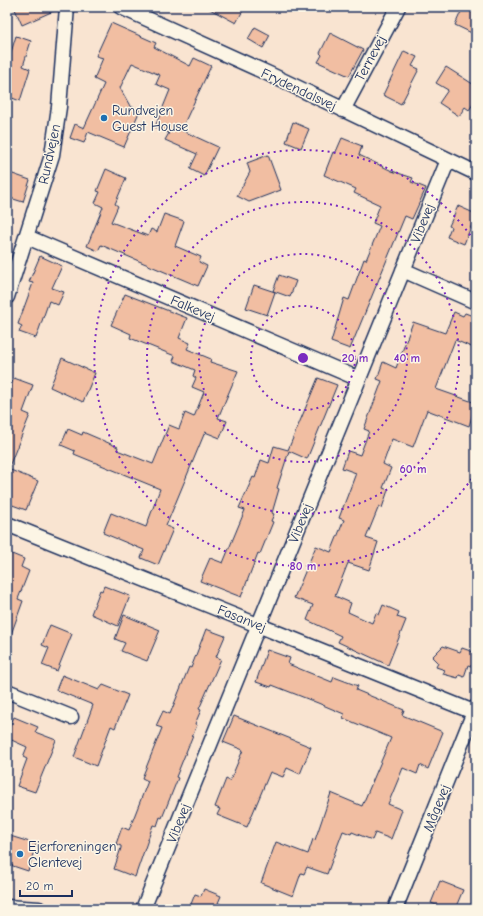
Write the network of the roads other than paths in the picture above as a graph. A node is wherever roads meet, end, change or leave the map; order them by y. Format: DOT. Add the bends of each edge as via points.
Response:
graph roads {
  1 [pos="66,7"];
  2 [pos="398,7"];
  3 [pos="127,8"];
  4 [pos="343,110"];
  5 [pos="448,160"];
  6 [pos="476,173"];
  7 [pos="27,237"];
  8 [pos="403,270"];
  9 [pos="7,297"];
  10 [pos="476,302"];
  11 [pos="359,379"];
  12 [pos="7,524"];
  13 [pos="259,625"];
  14 [pos="7,690"];
  15 [pos="475,711"];
  16 [pos="71,717"];
  17 [pos="7,907"];
  18 [pos="39,909"];
  19 [pos="143,909"];
  20 [pos="395,909"];
  1 -- 7 [label="street, Rundvejen" via="59,107 52,155"];
  2 -- 4 [label="street, Ternevej"];
  3 -- 4 [label="street, Frydendalsvej"];
  4 -- 5 [label="street, Frydendalsvej"];
  5 -- 6 [label="street, Frydendalsvej"];
  5 -- 8 [label="street, Vibevej"];
  7 -- 9 [label="street, Rundvejen"];
  7 -- 11 [label="street, Falkevej"];
  8 -- 10 [label="street"];
  8 -- 11 [label="street, Vibevej"];
  11 -- 13 [label="street, Vibevej"];
  12 -- 13 [label="street, Fasanvej"];
  13 -- 15 [label="street, Fasanvej"];
  13 -- 19 [label="street, Vibevej"];
  14 -- 16 [label="street"];
  15 -- 20 [label="street, Mågevej"];
  17 -- 18 [label="street"];
}
